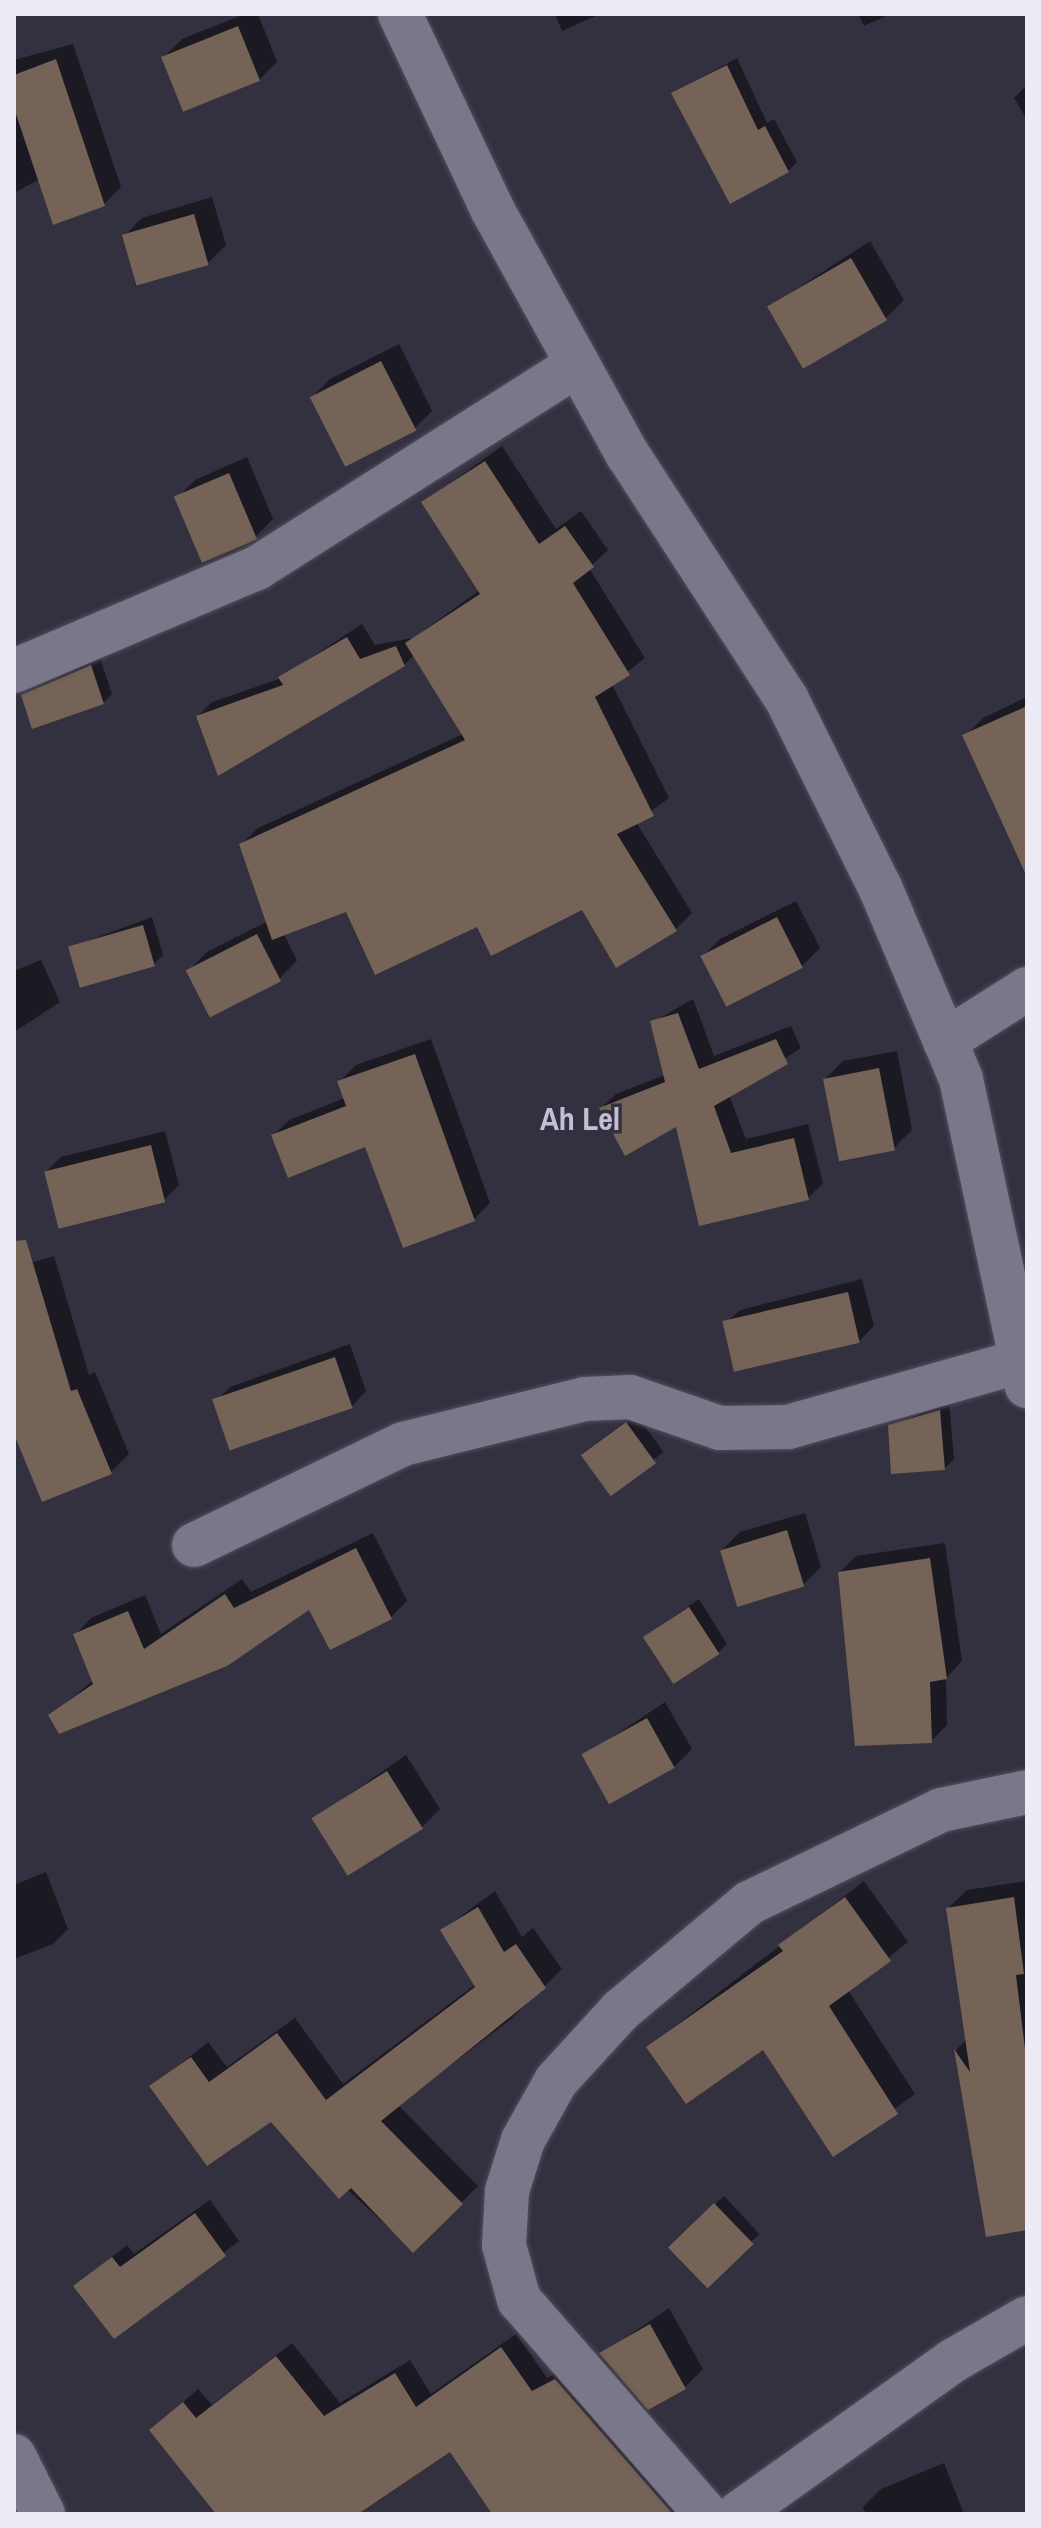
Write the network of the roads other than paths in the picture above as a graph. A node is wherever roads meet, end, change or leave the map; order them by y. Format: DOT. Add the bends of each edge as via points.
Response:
graph roads {
  1 [pos="400,14"];
  2 [pos="578,364"];
  3 [pos="14,671"];
  4 [pos="1027,989"];
  5 [pos="945,1041"];
  6 [pos="1025,1374"];
  7 [pos="194,1545"];
  8 [pos="1027,1792"];
  9 [pos="1027,2318"];
  10 [pos="14,2456"];
  11 [pos="43,2514"];
  12 [pos="706,2514"];
  13 [pos="738,2514"];
  1 -- 2 [label="street" via="492,209"];
  2 -- 3 [label="street" via="257,568"];
  2 -- 5 [label="street" via="787,700 880,887"];
  4 -- 5 [label="street"];
  5 -- 6 [label="street" via="997,1228"];
  6 -- 7 [label="street" via="788,1427 720,1428 630,1397 585,1399 403,1444"];
  8 -- 12 [label="street" via="941,1810 749,1903 621,2010 556,2081 523,2140 507,2191 504,2245 519,2300"];
  9 -- 13 [label="street" via="954,2360"];
  10 -- 11 [label="street"];
}
